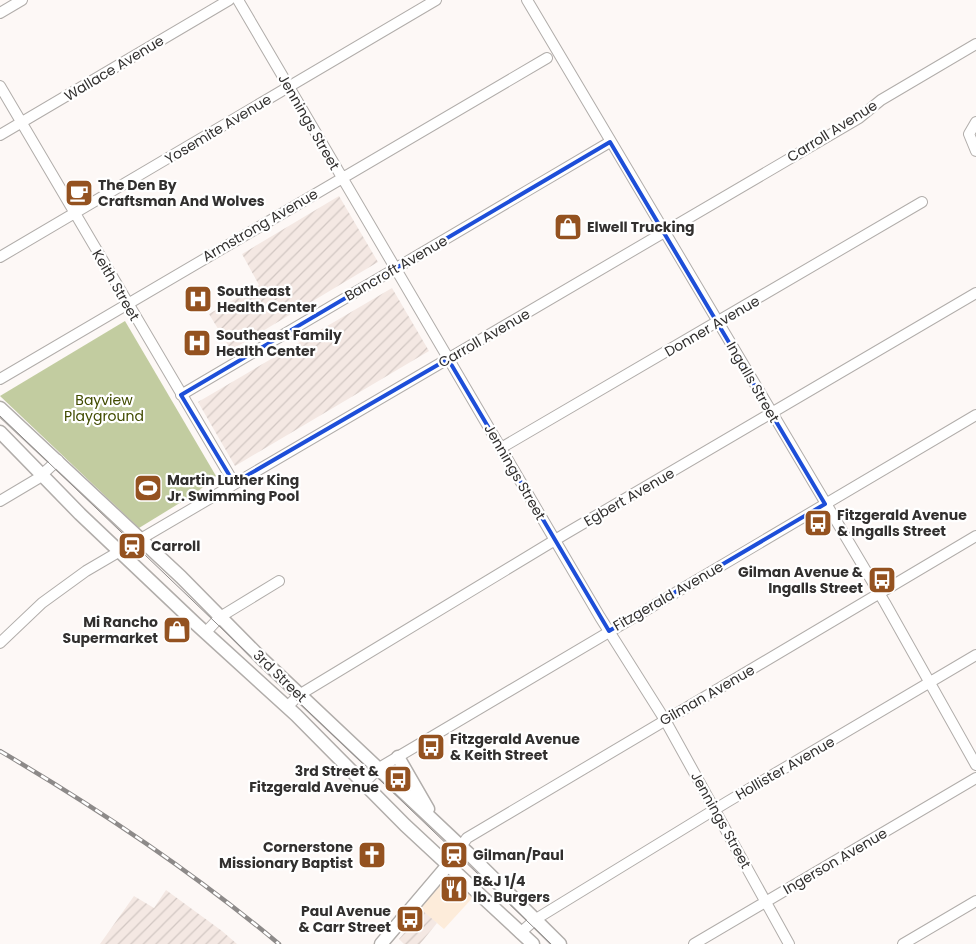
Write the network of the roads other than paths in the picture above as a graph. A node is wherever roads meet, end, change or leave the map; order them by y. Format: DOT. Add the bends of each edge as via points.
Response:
graph roads {
  1 [pos="22,0"];
  2 [pos="229,0"];
  3 [pos="238,0"];
  4 [pos="436,0"];
  5 [pos="527,0"];
  6 [pos="0,13"];
  7 [pos="976,44"];
  8 [pos="547,58"];
  9 [pos="0,86"];
  10 [pos="289,87"];
  11 [pos="976,122"];
  12 [pos="21,123"];
  13 [pos="0,135"];
  14 [pos="610,142"];
  15 [pos="976,150"];
  16 [pos="342,177"];
  17 [pos="922,202"];
  18 [pos="74,214"];
  19 [pos="664,233"];
  20 [pos="0,257"];
  21 [pos="395,268"];
  22 [pos="976,293"];
  23 [pos="127,304"];
  24 [pos="718,323"];
  25 [pos="448,359"];
  26 [pos="0,379"];
  27 [pos="181,395"];
  28 [pos="0,408"];
  29 [pos="771,414"];
  30 [pos="976,415"];
  31 [pos="0,432"];
  32 [pos="502,448"];
  33 [pos="58,460"];
  34 [pos="43,474"];
  35 [pos="234,483"];
  36 [pos="0,501"];
  37 [pos="825,504"];
  38 [pos="976,536"];
  39 [pos="141,539"];
  40 [pos="556,540"];
  41 [pos="120,551"];
  42 [pos="279,581"];
  43 [pos="879,594"];
  44 [pos="220,617"];
  45 [pos="609,630"];
  46 [pos="206,632"];
  47 [pos="0,643"];
  48 [pos="976,656"];
  49 [pos="931,682"];
  50 [pos="299,695"];
  51 [pos="287,707"];
  52 [pos="665,720"];
  53 [pos="398,756"];
  54 [pos="976,764"];
  55 [pos="378,768"];
  56 [pos="976,778"];
  57 [pos="364,783"];
  58 [pos="716,811"];
  59 [pos="436,822"];
  60 [pos="461,846"];
  61 [pos="448,864"];
  62 [pos="976,900"];
  63 [pos="766,901"];
  64 [pos="536,919"];
  65 [pos="520,933"];
  66 [pos="384,943"];
  67 [pos="533,944"];
  68 [pos="560,944"];
  69 [pos="694,944"];
  70 [pos="790,944"];
  71 [pos="903,944"];
  1 -- 6 [label="street"];
  2 -- 12 [label="street, Wallace Avenue"];
  3 -- 10 [label="street, Jennings Street"];
  4 -- 10 [label="street, Yosemite Avenue"];
  5 -- 14 [label="street, Ingalls Street"];
  7 -- 19 [label="street, Carroll Avenue"];
  8 -- 16 [label="street, Armstrong Avenue"];
  9 -- 12 [label="street, Keith Street"];
  10 -- 16 [label="street, Jennings Street"];
  10 -- 18 [label="street, Yosemite Avenue"];
  11 -- 15 [label="street" via="969,134"];
  12 -- 13 [label="street, Wallace Avenue"];
  12 -- 18 [label="street, Keith Street"];
  14 -- 19 [label="street, Ingalls Street"];
  14 -- 21 [label="street, Bancroft Avenue"];
  16 -- 21 [label="street, Jennings Street"];
  16 -- 23 [label="street, Armstrong Avenue"];
  17 -- 24 [label="street, Donner Avenue"];
  18 -- 20 [label="street, Yosemite Avenue"];
  18 -- 23 [label="street, Keith Street"];
  19 -- 24 [label="street, Ingalls Street"];
  19 -- 25 [label="street, Carroll Avenue"];
  21 -- 25 [label="street, Jennings Street"];
  21 -- 27 [label="street, Bancroft Avenue"];
  22 -- 29 [label="street, Egbert Avenue"];
  23 -- 26 [label="street, Armstrong Avenue"];
  23 -- 27 [label="street, Keith Street"];
  24 -- 29 [label="street, Ingalls Street"];
  24 -- 32 [label="street, Donner Avenue"];
  25 -- 32 [label="street, Jennings Street"];
  25 -- 35 [label="street, Carroll Avenue"];
  27 -- 35 [label="street, Keith Street"];
  28 -- 33 [label="main road, 3rd Street"];
  29 -- 37 [label="street, Ingalls Street"];
  29 -- 40 [label="street, Egbert Avenue"];
  30 -- 37 [label="street, Fitzgerald Avenue"];
  31 -- 34 [label="main road, 3rd Street"];
  32 -- 40 [label="street, Jennings Street"];
  33 -- 34 [label="street"];
  33 -- 39 [label="main road, 3rd Street"];
  34 -- 36 [label="street"];
  34 -- 41 [label="main road, 3rd Street"];
  35 -- 39 [label="street, Carroll Avenue"];
  37 -- 43 [label="street, Ingalls Street"];
  37 -- 45 [label="street, Fitzgerald Avenue"];
  38 -- 43 [label="street, Gilman Avenue"];
  39 -- 41 [label="street, Carroll Avenue"];
  39 -- 44 [label="main road, 3rd Street"];
  40 -- 45 [label="street, Jennings Street"];
  40 -- 50 [label="street, Egbert Avenue"];
  41 -- 46 [label="main road, 3rd Street"];
  41 -- 47 [label="street, Carroll Avenue" via="42,603"];
  42 -- 44 [label="street"];
  43 -- 49 [label="street, Ingalls Street"];
  43 -- 52 [label="street, Gilman Avenue"];
  44 -- 46 [label="street"];
  44 -- 50 [label="main road, 3rd Street"];
  45 -- 52 [label="street, Jennings Street"];
  45 -- 53 [label="street, Fitzgerald Avenue"];
  46 -- 51 [label="main road, 3rd Street"];
  48 -- 49 [label="street, Hollister Avenue"];
  49 -- 54 [label="street, Ingalls Street"];
  49 -- 58 [label="street, Hollister Avenue"];
  50 -- 51 [label="street, Egbert Avenue"];
  50 -- 55 [label="main road, 3rd Street"];
  51 -- 57 [label="main road, 3rd Street"];
  52 -- 58 [label="street, Jennings Street"];
  52 -- 60 [label="street, Gilman Avenue" via="467,838"];
  53 -- 55 [label="street, Fitzgerald Avenue"];
  53 -- 59 [label="main road"];
  55 -- 57 [label="street, Fitzgerald Avenue"];
  55 -- 59 [label="main road, 3rd Street"];
  56 -- 63 [label="street, Ingerson Avenue"];
  57 -- 61 [label="main road, 3rd Street"];
  58 -- 63 [label="street, Jennings Street"];
  58 -- 64 [label="street, Hollister Avenue"];
  59 -- 60 [label="main road, 3rd Street"];
  60 -- 61 [label="street, Gilman Avenue"];
  60 -- 64 [label="main road, 3rd Street"];
  61 -- 65 [label="main road, 3rd Street"];
  61 -- 66 [label="main road"];
  62 -- 71 [label="street"];
  63 -- 69 [label="street, Ingerson Avenue"];
  63 -- 70 [label="street, Jennings Street"];
  64 -- 65 [label="street, Hollister Avenue"];
  64 -- 68 [label="main road, 3rd Street"];
  65 -- 67 [label="main road, 3rd Street"];
}
